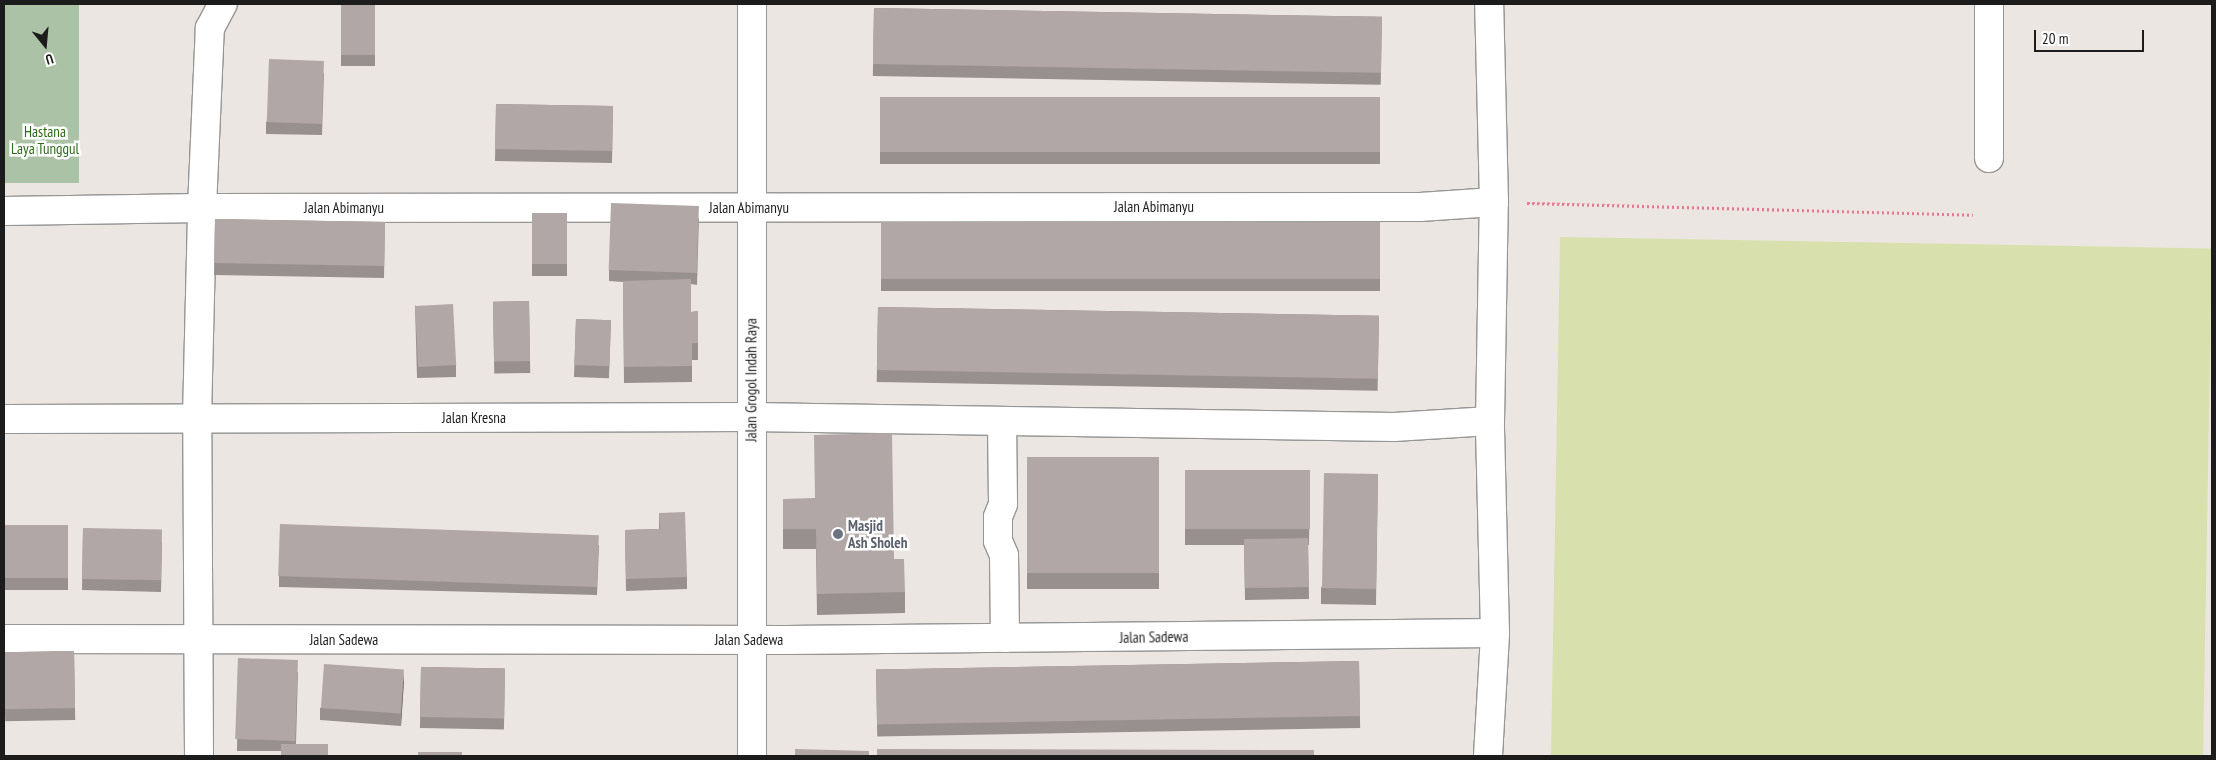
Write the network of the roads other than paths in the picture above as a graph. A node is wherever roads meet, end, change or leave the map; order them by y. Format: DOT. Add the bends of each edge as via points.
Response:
graph roads {
  1 [pos="223,4"];
  2 [pos="752,4"];
  3 [pos="1489,4"];
  4 [pos="1989,4"];
  5 [pos="1989,158"];
  6 [pos="1494,202"];
  7 [pos="202,208"];
  8 [pos="753,208"];
  9 [pos="4,211"];
  10 [pos="750,417"];
  11 [pos="197,418"];
  12 [pos="4,420"];
  13 [pos="1002,421"];
  14 [pos="1490,421"];
  15 [pos="1495,633"];
  16 [pos="1005,638"];
  17 [pos="4,639"];
  18 [pos="198,640"];
  19 [pos="751,640"];
  20 [pos="199,756"];
  21 [pos="752,756"];
  22 [pos="1488,756"];
  1 -- 7 [label="street" via="210,28"];
  2 -- 8 [label="street, Jalan Grogol Indah Raya"];
  3 -- 6 [label="street"];
  4 -- 5 [label="street"];
  6 -- 8 [label="street, Jalan Abimanyu" via="1420,207"];
  6 -- 14 [label="street"];
  7 -- 8 [label="street, Jalan Abimanyu"];
  7 -- 9 [label="street, Jalan Abimanyu"];
  7 -- 11 [label="street"];
  8 -- 10 [label="street, Jalan Grogol Indah Raya"];
  10 -- 11 [label="street, Jalan Kresna"];
  10 -- 13 [label="street, Jalan Kresna"];
  10 -- 19 [label="street, Jalan Grogol Indah Raya"];
  11 -- 12 [label="street, Jalan Kresna"];
  11 -- 18 [label="street"];
  13 -- 14 [label="street, Jalan Kresna" via="1394,427"];
  13 -- 16 [label="street" via="1003,504 998,517 998,541 1004,555"];
  14 -- 15 [label="street"];
  15 -- 16 [label="street, Jalan Sadewa"];
  15 -- 22 [label="street"];
  16 -- 19 [label="street, Jalan Sadewa"];
  17 -- 18 [label="street, Jalan Sadewa"];
  18 -- 19 [label="street, Jalan Sadewa"];
  18 -- 20 [label="street"];
  19 -- 21 [label="street, Jalan Grogol Indah Raya"];
}
